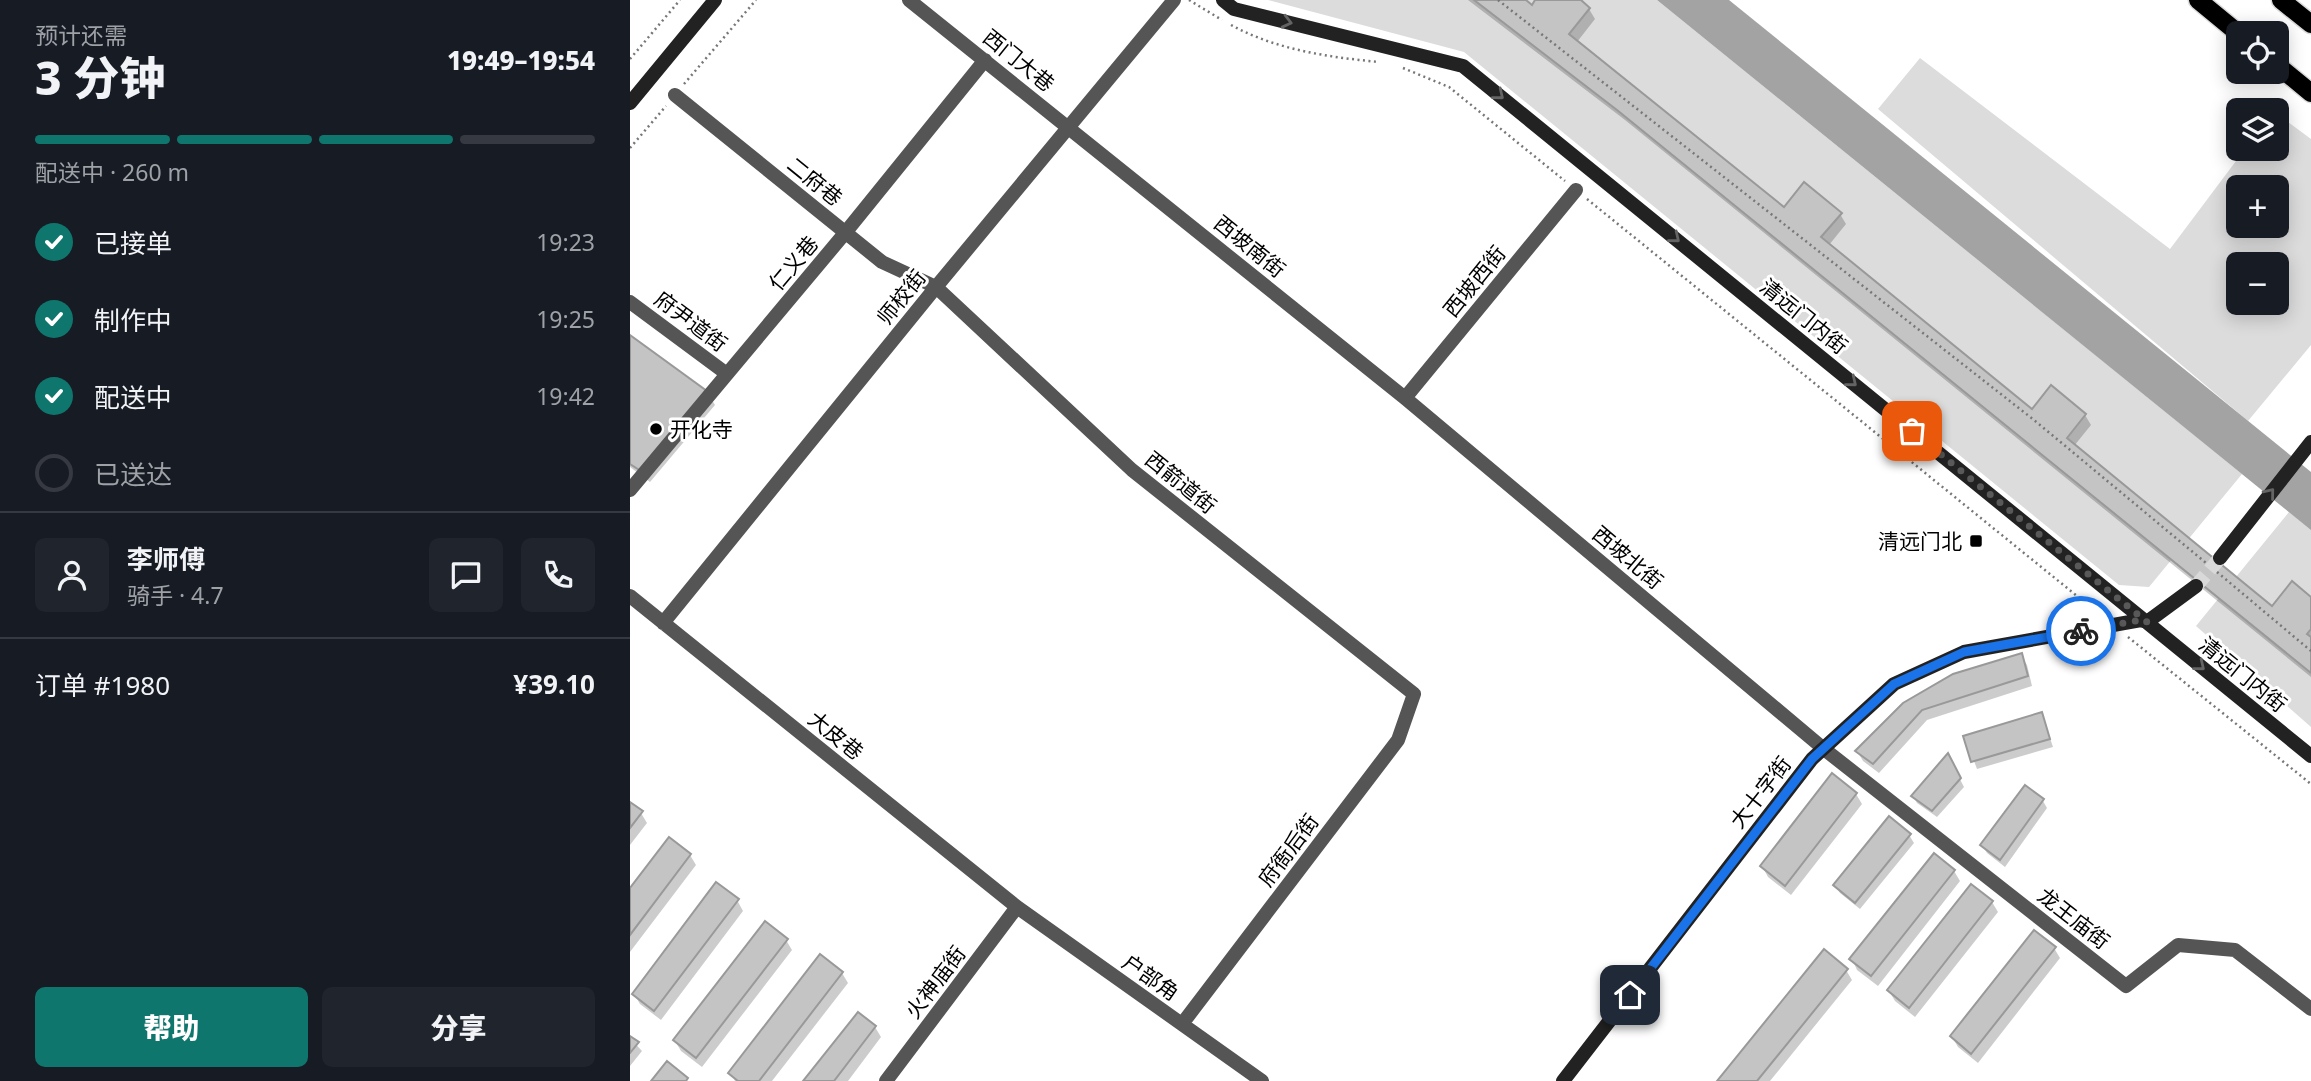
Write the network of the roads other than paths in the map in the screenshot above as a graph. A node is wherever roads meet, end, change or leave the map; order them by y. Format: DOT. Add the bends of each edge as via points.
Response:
graph roads {
  1 [pos="715,0"];
  2 [pos="909,0"];
  3 [pos="1174,0"];
  4 [pos="1223,0"];
  5 [pos="2198,0"];
  6 [pos="2281,0"];
  7 [pos="2226,23"];
  8 [pos="2311,24"];
  9 [pos="985,60"];
  10 [pos="2289,75"];
  11 [pos="2311,93"];
  12 [pos="675,96"];
  13 [pos="630,103"];
  14 [pos="1069,127"];
  15 [pos="1576,190"];
  16 [pos="845,233"];
  17 [pos="936,287"];
  18 [pos="630,302"];
  19 [pos="727,374"];
  20 [pos="1405,398"];
  21 [pos="2311,442"];
  22 [pos="630,490"];
  23 [pos="2220,558"];
  24 [pos="2196,586"];
  25 [pos="630,596"];
  26 [pos="2147,622"];
  27 [pos="663,623"];
  28 [pos="1414,694"];
  29 [pos="1824,748"];
  30 [pos="2311,756"];
  31 [pos="1017,907"];
  32 [pos="2311,1009"];
  33 [pos="1182,1024"];
  34 [pos="887,1081"];
  35 [pos="1262,1081"];
  36 [pos="1563,1081"];
  1 -- 13 [label="main road"];
  2 -- 9 [label="street, 西门大巷"];
  3 -- 14 [label="street, 师校街"];
  4 -- 26 [label="main road, 清远门内街, one-way" via="1234,9 1464,66"];
  5 -- 7 [label="main road"];
  6 -- 8 [label="main road"];
  9 -- 14 [label="street, 西门大巷"];
  9 -- 16 [label="street, 仁义巷"];
  10 -- 11 [label="main road"];
  12 -- 16 [label="street, 二府巷"];
  14 -- 17 [label="street, 师校街"];
  14 -- 20 [label="street, 西坡南街"];
  15 -- 20 [label="street, 西坡西街"];
  16 -- 17 [label="street, 二府巷" via="882,262"];
  16 -- 19 [label="street, 仁义巷"];
  17 -- 27 [label="street, 师校街"];
  17 -- 28 [label="street, 西箭道街" via="1132,470"];
  18 -- 19 [label="street, 府尹道街"];
  19 -- 22 [label="street, 仁义巷"];
  20 -- 29 [label="street, 西坡北街"];
  23 -- 21 [label="main road, one-way"];
  24 -- 26 [label="main road"];
  25 -- 27 [label="street, 大皮巷"];
  26 -- 29 [label="main road, 大十字街" via="1964,652 1894,684"];
  26 -- 30 [label="main road, 清远门内街, one-way"];
  27 -- 31 [label="street, 大皮巷"];
  28 -- 33 [label="street, 府衙后街" via="1398,740"];
  29 -- 32 [label="street, 龙王庙街" via="2126,986 2178,945 2235,950"];
  29 -- 36 [label="main road, 大十字街"];
  31 -- 33 [label="street, 户部角"];
  31 -- 34 [label="street, 火神庙街"];
  33 -- 35 [label="street, 户部角"];
}
